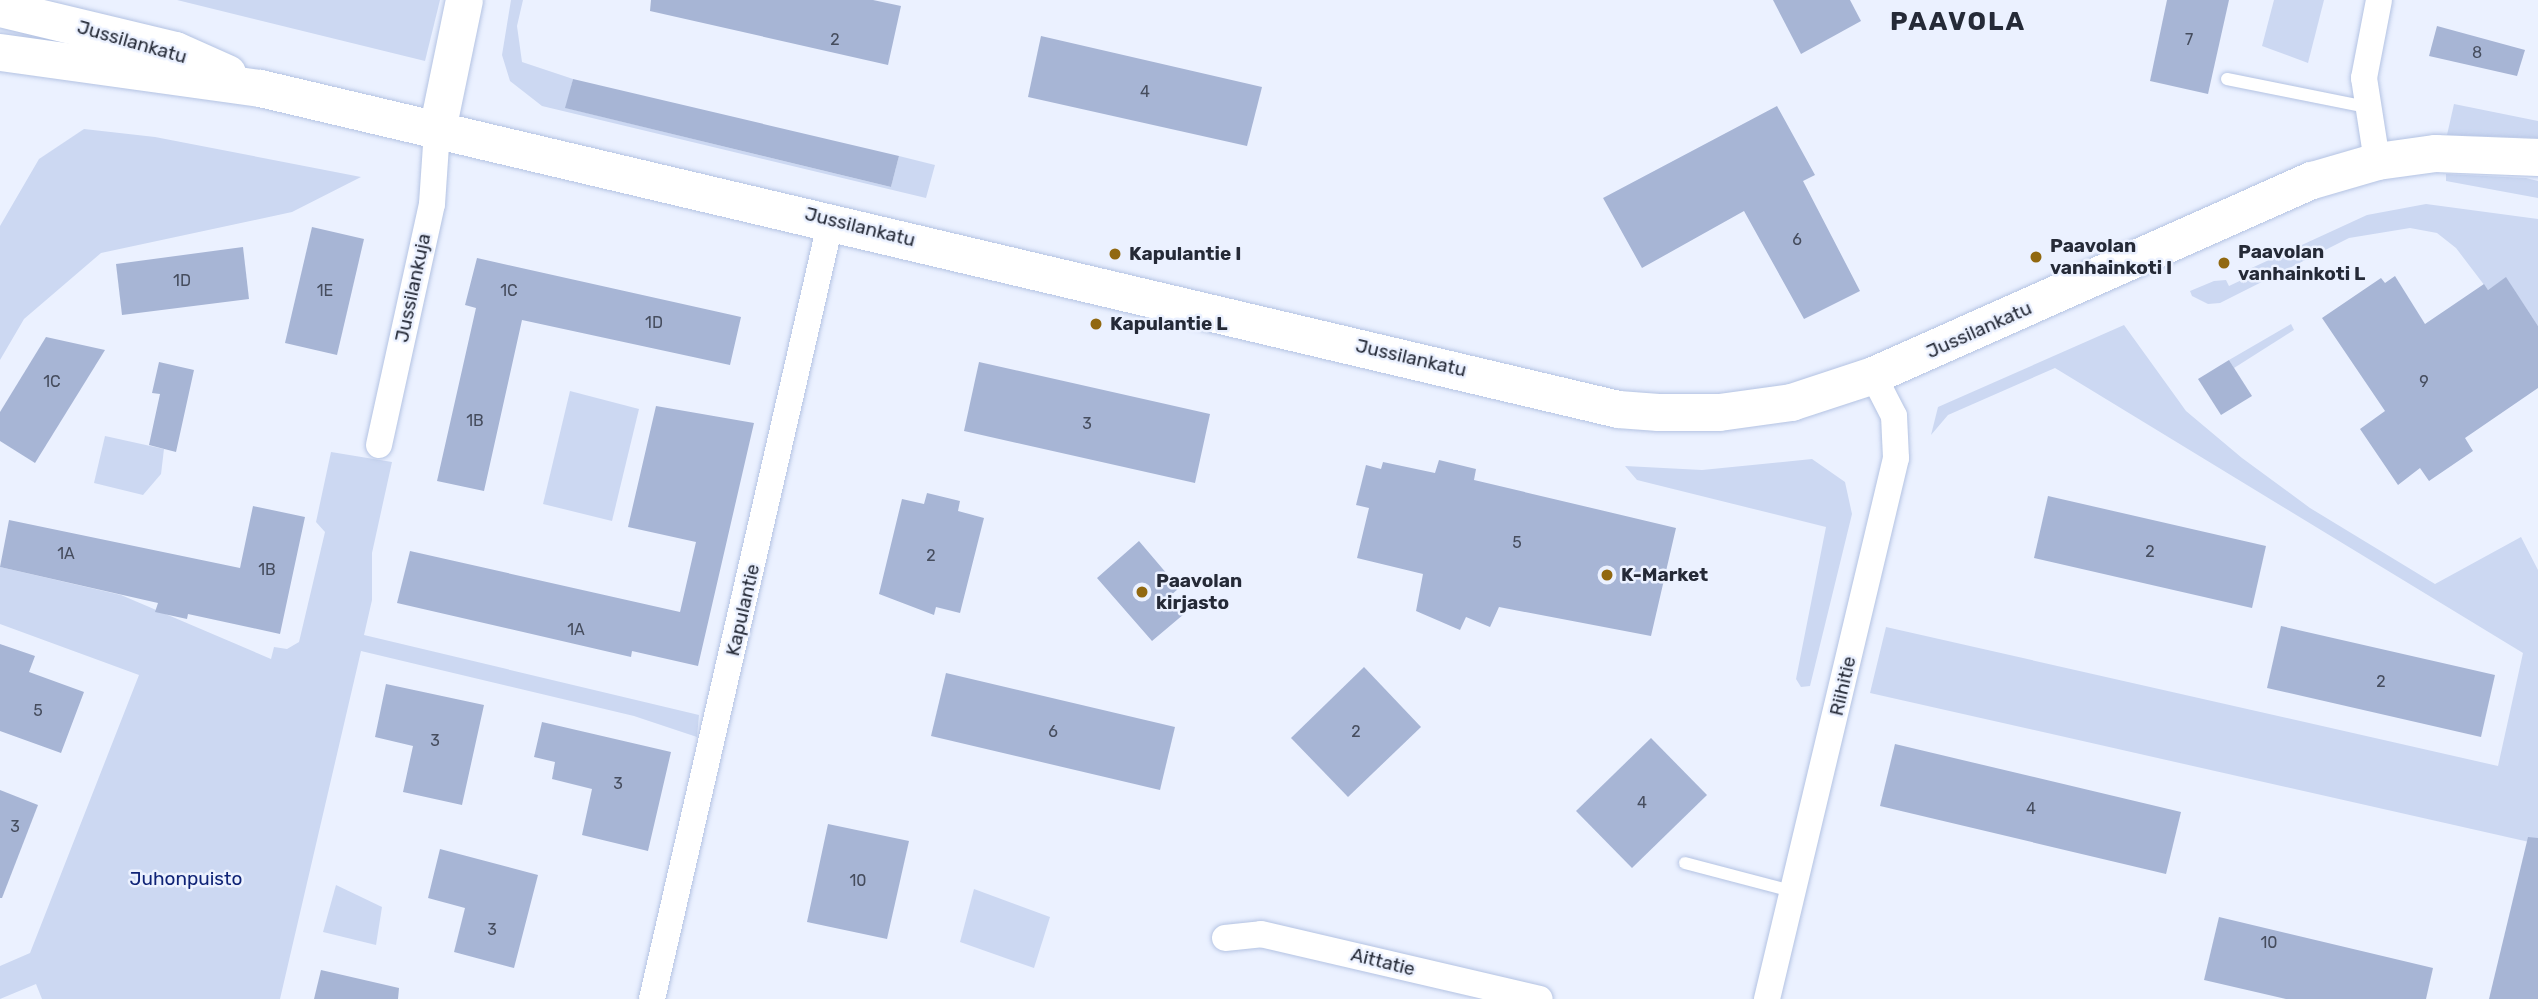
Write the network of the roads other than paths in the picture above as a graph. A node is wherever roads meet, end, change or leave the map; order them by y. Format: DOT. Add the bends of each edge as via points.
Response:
graph roads {
  1 [pos="464,0"];
  2 [pos="2378,0"];
  3 [pos="0,8"];
  4 [pos="0,52"];
  5 [pos="2227,79"];
  6 [pos="260,88"];
  7 [pos="2367,107"];
  8 [pos="437,130"];
  9 [pos="2538,158"];
  10 [pos="2377,161"];
  11 [pos="831,220"];
  12 [pos="1873,375"];
  13 [pos="379,445"];
  14 [pos="1685,863"];
  15 [pos="1792,891"];
  16 [pos="1225,937"];
  17 [pos="652,999"];
  18 [pos="1540,999"];
  19 [pos="1767,999"];
  1 -- 8 [label="main road"];
  2 -- 7 [label="street" via="2364,78"];
  3 -- 6 [label="main road, Jussilankatu" via="174,50"];
  4 -- 6 [label="main road, Jussilankatu"];
  5 -- 7 [label="lane"];
  6 -- 8 [label="main road, Jussilankatu"];
  7 -- 10 [label="street"];
  8 -- 11 [label="main road, Jussilankatu"];
  8 -- 13 [label="street, Jussilankuja" via="432,204"];
  9 -- 10 [label="main road, Jussilankatu" via="2464,151"];
  10 -- 12 [label="main road, Jussilankatu" via="2312,180"];
  11 -- 12 [label="main road, Jussilankatu" via="1618,409 1719,412 1790,402"];
  11 -- 17 [label="street, Kapulantie"];
  12 -- 15 [label="street, Riihitie" via="1894,416 1896,458"];
  14 -- 15 [label="lane"];
  15 -- 19 [label="street, Riihitie"];
  16 -- 18 [label="street, Aittatie" via="1261,934"];
}
